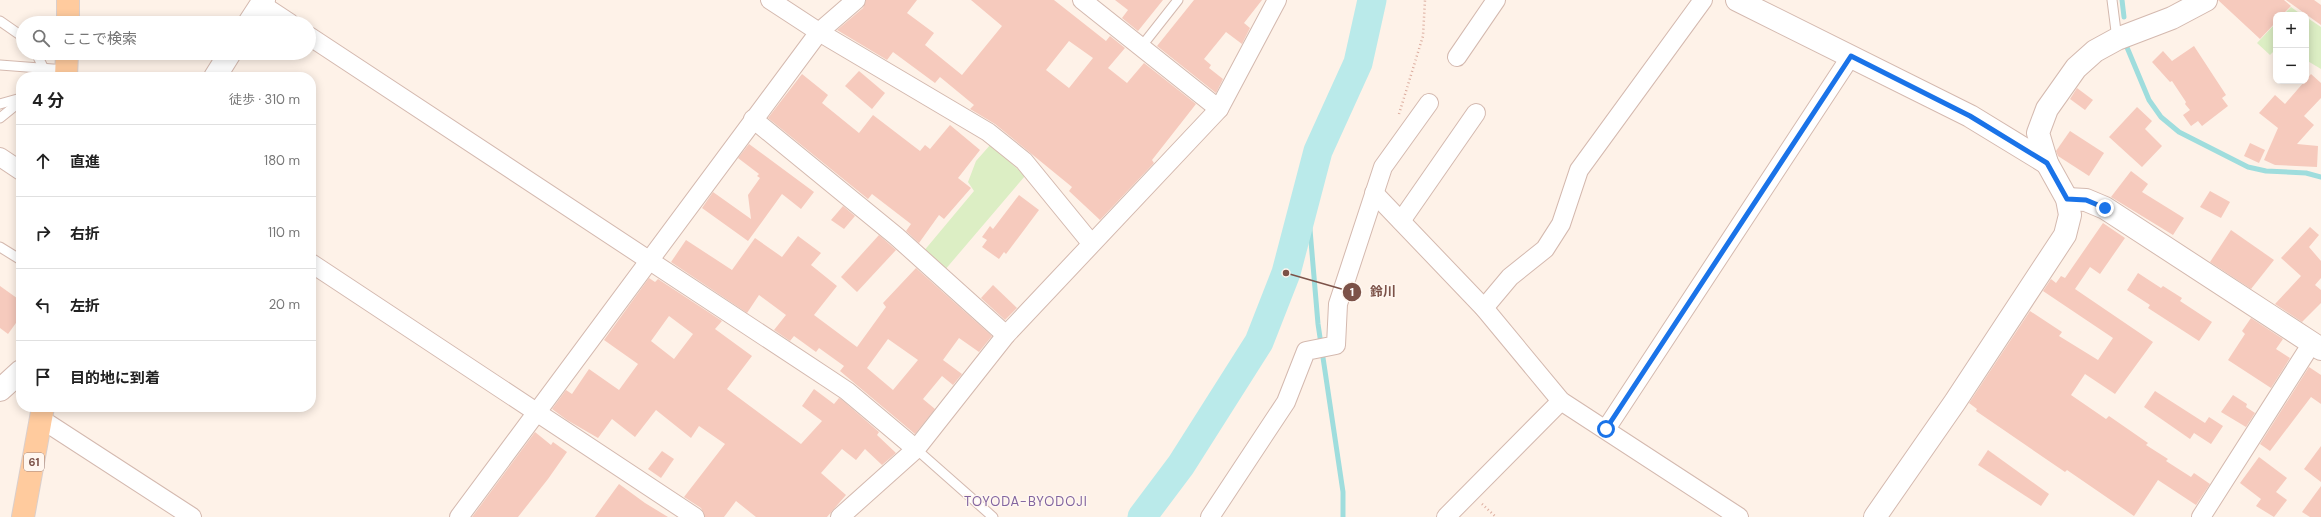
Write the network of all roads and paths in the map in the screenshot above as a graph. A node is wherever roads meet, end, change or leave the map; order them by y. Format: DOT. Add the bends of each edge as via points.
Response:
graph roads {
  1 [pos="68,0"];
  2 [pos="770,0"];
  3 [pos="856,0"];
  4 [pos="1082,0"];
  5 [pos="1178,0"];
  6 [pos="1277,0"];
  7 [pos="1425,0"];
  8 [pos="1496,0"];
  9 [pos="1703,0"];
  10 [pos="1737,0"];
  11 [pos="2112,0"];
  12 [pos="2206,0"];
  13 [pos="262,2"];
  14 [pos="68,16"];
  15 [pos="253,16"];
  16 [pos="281,16"];
  17 [pos="0,21"];
  18 [pos="16,32"];
  19 [pos="819,32"];
  20 [pos="2117,39"];
  21 [pos="316,41"];
  22 [pos="1141,47"];
  23 [pos="1851,56"];
  24 [pos="1457,57"];
  25 [pos="40,60"];
  26 [pos="226,60"];
  27 [pos="0,65"];
  28 [pos="67,67"];
  29 [pos="44,69"];
  30 [pos="218,72"];
  31 [pos="16,100"];
  32 [pos="1429,103"];
  33 [pos="0,104"];
  34 [pos="16,104"];
  35 [pos="1219,109"];
  36 [pos="1476,113"];
  37 [pos="1398,116"];
  38 [pos="0,118"];
  39 [pos="753,118"];
  40 [pos="0,157"];
  41 [pos="2047,163"];
  42 [pos="16,168"];
  43 [pos="1374,193"];
  44 [pos="2067,199"];
  45 [pos="1401,221"];
  46 [pos="1091,243"];
  47 [pos="0,247"];
  48 [pos="16,257"];
  49 [pos="649,259"];
  50 [pos="316,266"];
  51 [pos="1484,308"];
  52 [pos="1006,335"];
  53 [pos="2316,346"];
  54 [pos="16,376"];
  55 [pos="0,390"];
  56 [pos="1561,401"];
  57 [pos="537,412"];
  58 [pos="42,413"];
  59 [pos="1606,429"];
  60 [pos="916,449"];
  61 [pos="687,515"];
  62 [pos="2207,515"];
  63 [pos="24,517"];
  64 [pos="192,517"];
  65 [pos="459,517"];
  66 [pos="840,517"];
  67 [pos="993,517"];
  68 [pos="1210,517"];
  69 [pos="1446,517"];
  70 [pos="1739,517"];
  71 [pos="1875,517"];
  1 -- 14 [label="main road"];
  2 -- 19 [label="street"];
  3 -- 19 [label="street"];
  4 -- 22 [label="street"];
  5 -- 22 [label="lane"];
  6 -- 35 [label="street"];
  7 -- 37 [label="path" via="1423,36"];
  8 -- 24 [label="street"];
  9 -- 51 [label="street" via="1579,170 1561,224 1546,249 1510,277"];
  10 -- 23 [label="street"];
  11 -- 20 [label="lane"];
  12 -- 20 [label="street" via="2172,18"];
  13 -- 15 [label="street"];
  13 -- 16 [label="street"];
  17 -- 18 [label="lane"];
  19 -- 39 [label="street"];
  19 -- 46 [label="street" via="988,132 1024,161"];
  20 -- 41 [label="street" via="2095,51 2076,68 2047,109 2038,133"];
  21 -- 49 [label="street"];
  22 -- 35 [label="street"];
  23 -- 41 [label="street" via="1970,116"];
  23 -- 59 [label="street"];
  25 -- 29 [label="lane"];
  26 -- 30 [label="street"];
  27 -- 29 [label="lane"];
  28 -- 29 [label="lane"];
  31 -- 33 [label="lane"];
  32 -- 43 [label="street" via="1383,167"];
  34 -- 38 [label="lane"];
  35 -- 46 [label="street"];
  36 -- 45 [label="street"];
  39 -- 49 [label="street"];
  39 -- 52 [label="street" via="896,236"];
  40 -- 42 [label="street"];
  41 -- 44 [label="street"];
  43 -- 45 [label="street"];
  43 -- 68 [label="street" via="1338,304 1336,345 1306,351 1286,402"];
  44 -- 53 [label="street" via="2086,200 2105,208"];
  44 -- 71 [label="street" via="2070,215 2065,235 1964,389"];
  45 -- 51 [label="street"];
  46 -- 52 [label="street"];
  47 -- 48 [label="lane"];
  49 -- 57 [label="street"];
  49 -- 60 [label="street" via="847,391"];
  50 -- 57 [label="street"];
  51 -- 56 [label="street"];
  52 -- 60 [label="street"];
  53 -- 62 [label="street"];
  54 -- 55 [label="street"];
  56 -- 59 [label="street"];
  56 -- 69 [label="street"];
  57 -- 61 [label="street"];
  57 -- 65 [label="street"];
  58 -- 63 [label="main road, 61"];
  58 -- 64 [label="street"];
  59 -- 70 [label="street"];
  60 -- 66 [label="street"];
  60 -- 67 [label="lane"];
}
